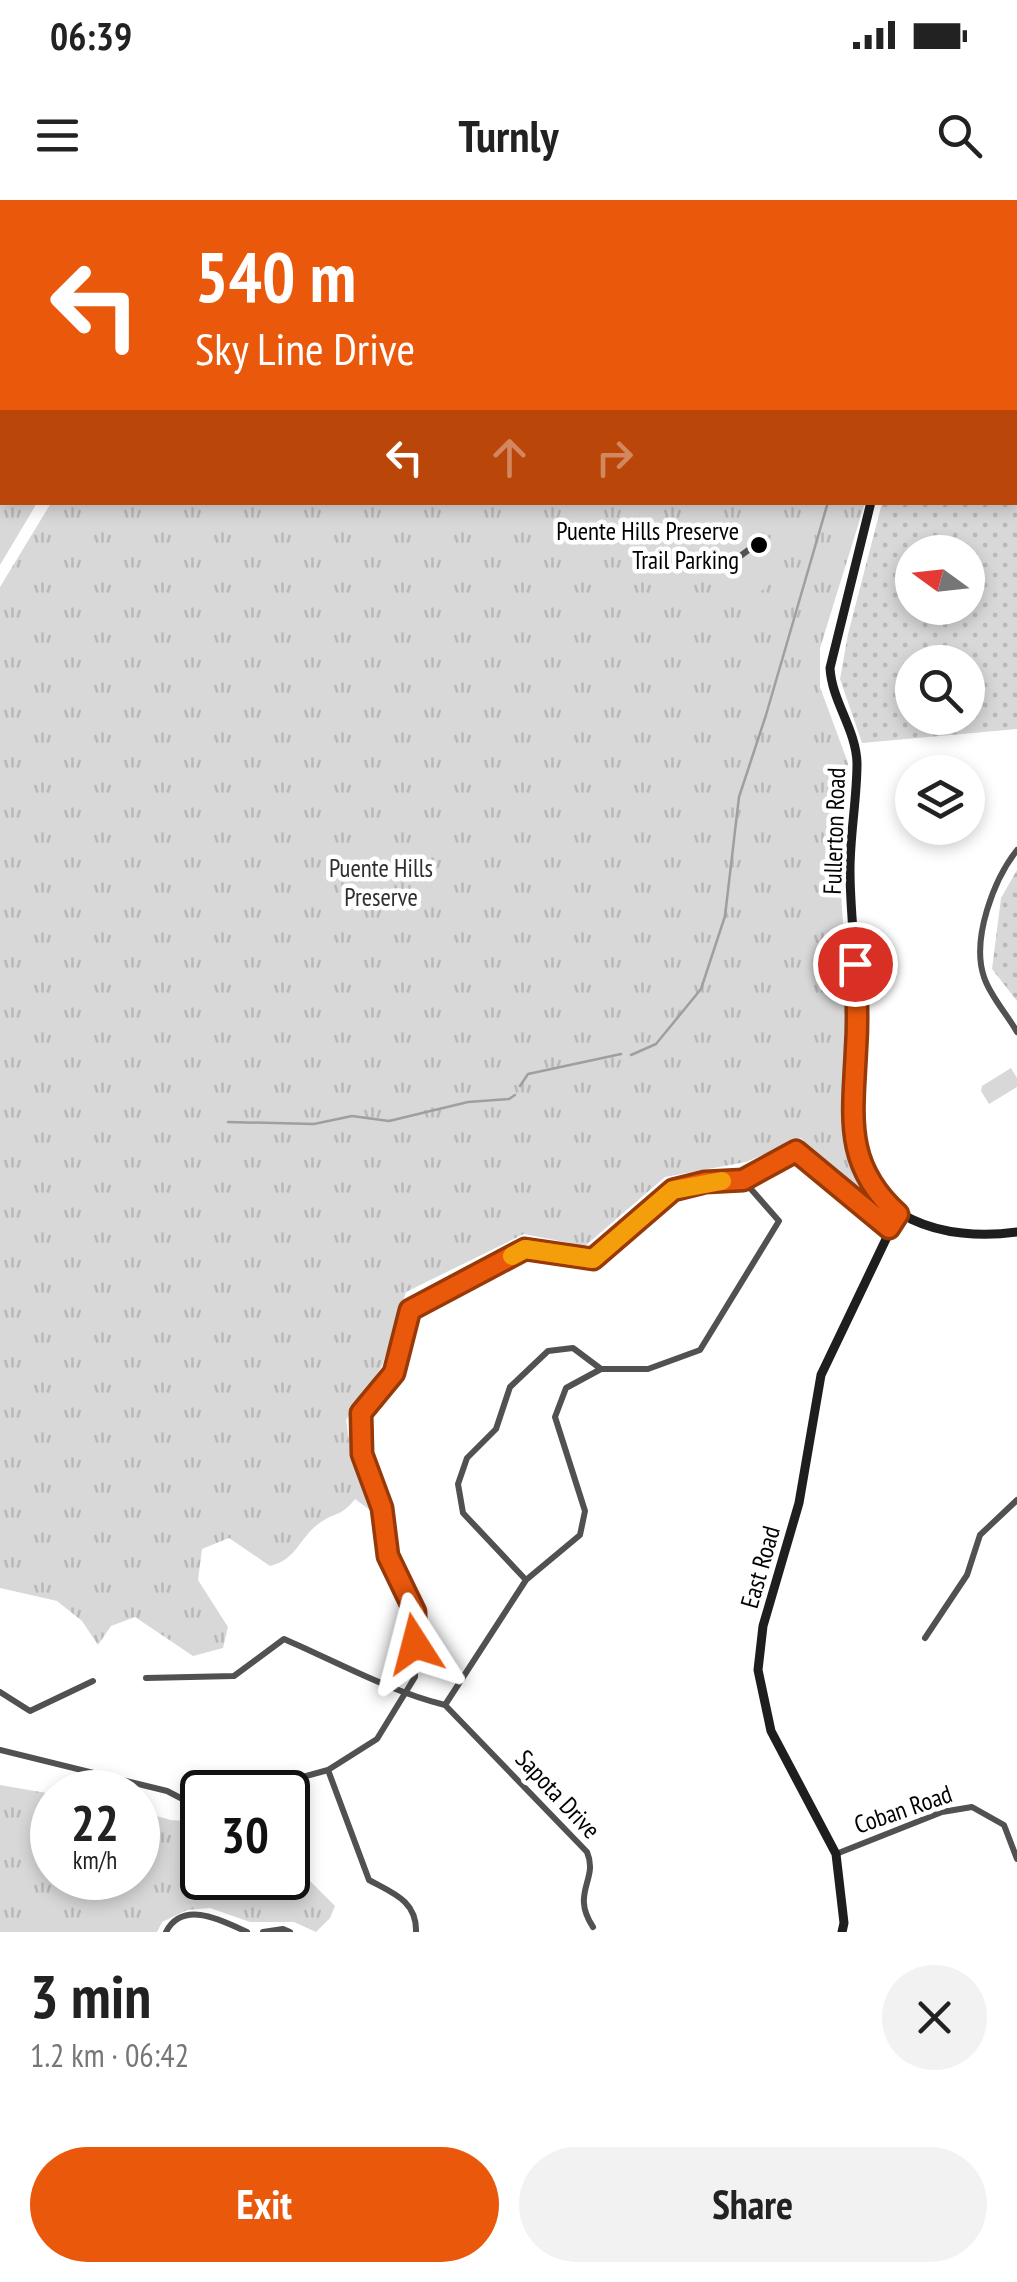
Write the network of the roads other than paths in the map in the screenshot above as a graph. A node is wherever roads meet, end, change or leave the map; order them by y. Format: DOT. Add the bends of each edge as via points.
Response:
graph roads {
  1 [pos="870,505"];
  2 [pos="762,540"];
  3 [pos="724,568"];
  4 [pos="1017,850"];
  5 [pos="1017,1032"];
  6 [pos="743,1180"];
  7 [pos="898,1214"];
  8 [pos="889,1228"];
  9 [pos="1017,1232"];
  10 [pos="601,1369"];
  11 [pos="1017,1500"];
  12 [pos="526,1580"];
  13 [pos="926,1638"];
  14 [pos="146,1678"];
  15 [pos="93,1681"];
  16 [pos="0,1692"];
  17 [pos="406,1695"];
  18 [pos="445,1705"];
  19 [pos="0,1750"];
  20 [pos="328,1770"];
  21 [pos="310,1775"];
  22 [pos="180,1797"];
  23 [pos="836,1854"];
  24 [pos="1017,1859"];
  25 [pos="592,1928"];
  26 [pos="166,1932"];
  27 [pos="247,1932"];
  28 [pos="263,1932"];
  29 [pos="290,1932"];
  30 [pos="416,1932"];
  31 [pos="842,1932"];
  1 -- 7 [label="street, Fullerton Road" via="830,672 857,759 850,866 858,1010 854,1136 866,1177"];
  2 -- 3 [label="street"];
  4 -- 5 [label="street" via="989,900 982,966"];
  6 -- 8 [label="street" via="796,1151"];
  6 -- 10 [label="street" via="778,1221 700,1350 648,1368"];
  6 -- 17 [label="street" via="673,1190 593,1259 525,1249 410,1310 394,1373 361,1413 362,1454 382,1508 388,1556 415,1612 414,1677"];
  7 -- 8 [label="street, East Road"];
  7 -- 9 [label="street" via="954,1231"];
  8 -- 23 [label="street, East Road" via="821,1375 799,1503 763,1626 758,1670 771,1730"];
  10 -- 12 [label="street" via="566,1388 555,1417 585,1511 580,1534"];
  10 -- 12 [label="street" via="573,1348 548,1351 510,1387 496,1429 467,1458 458,1484 464,1513"];
  11 -- 13 [label="street" via="980,1535 967,1575"];
  12 -- 18 [label="street"];
  14 -- 17 [label="street" via="234,1676 284,1639"];
  15 -- 16 [label="street" via="30,1711"];
  17 -- 18 [label="street"];
  17 -- 20 [label="street" via="376,1739"];
  18 -- 25 [label="street, Sapota Drive" via="587,1852 582,1900"];
  19 -- 22 [label="street"];
  20 -- 21 [label="street"];
  20 -- 30 [label="street" via="369,1880 409,1902"];
  23 -- 24 [label="street, Coban Road" via="942,1812 972,1807 1004,1825"];
  23 -- 31 [label="street, East Road"];
  26 -- 27 [label="street" via="184,1916 208,1914"];
  28 -- 29 [label="street"];
}
